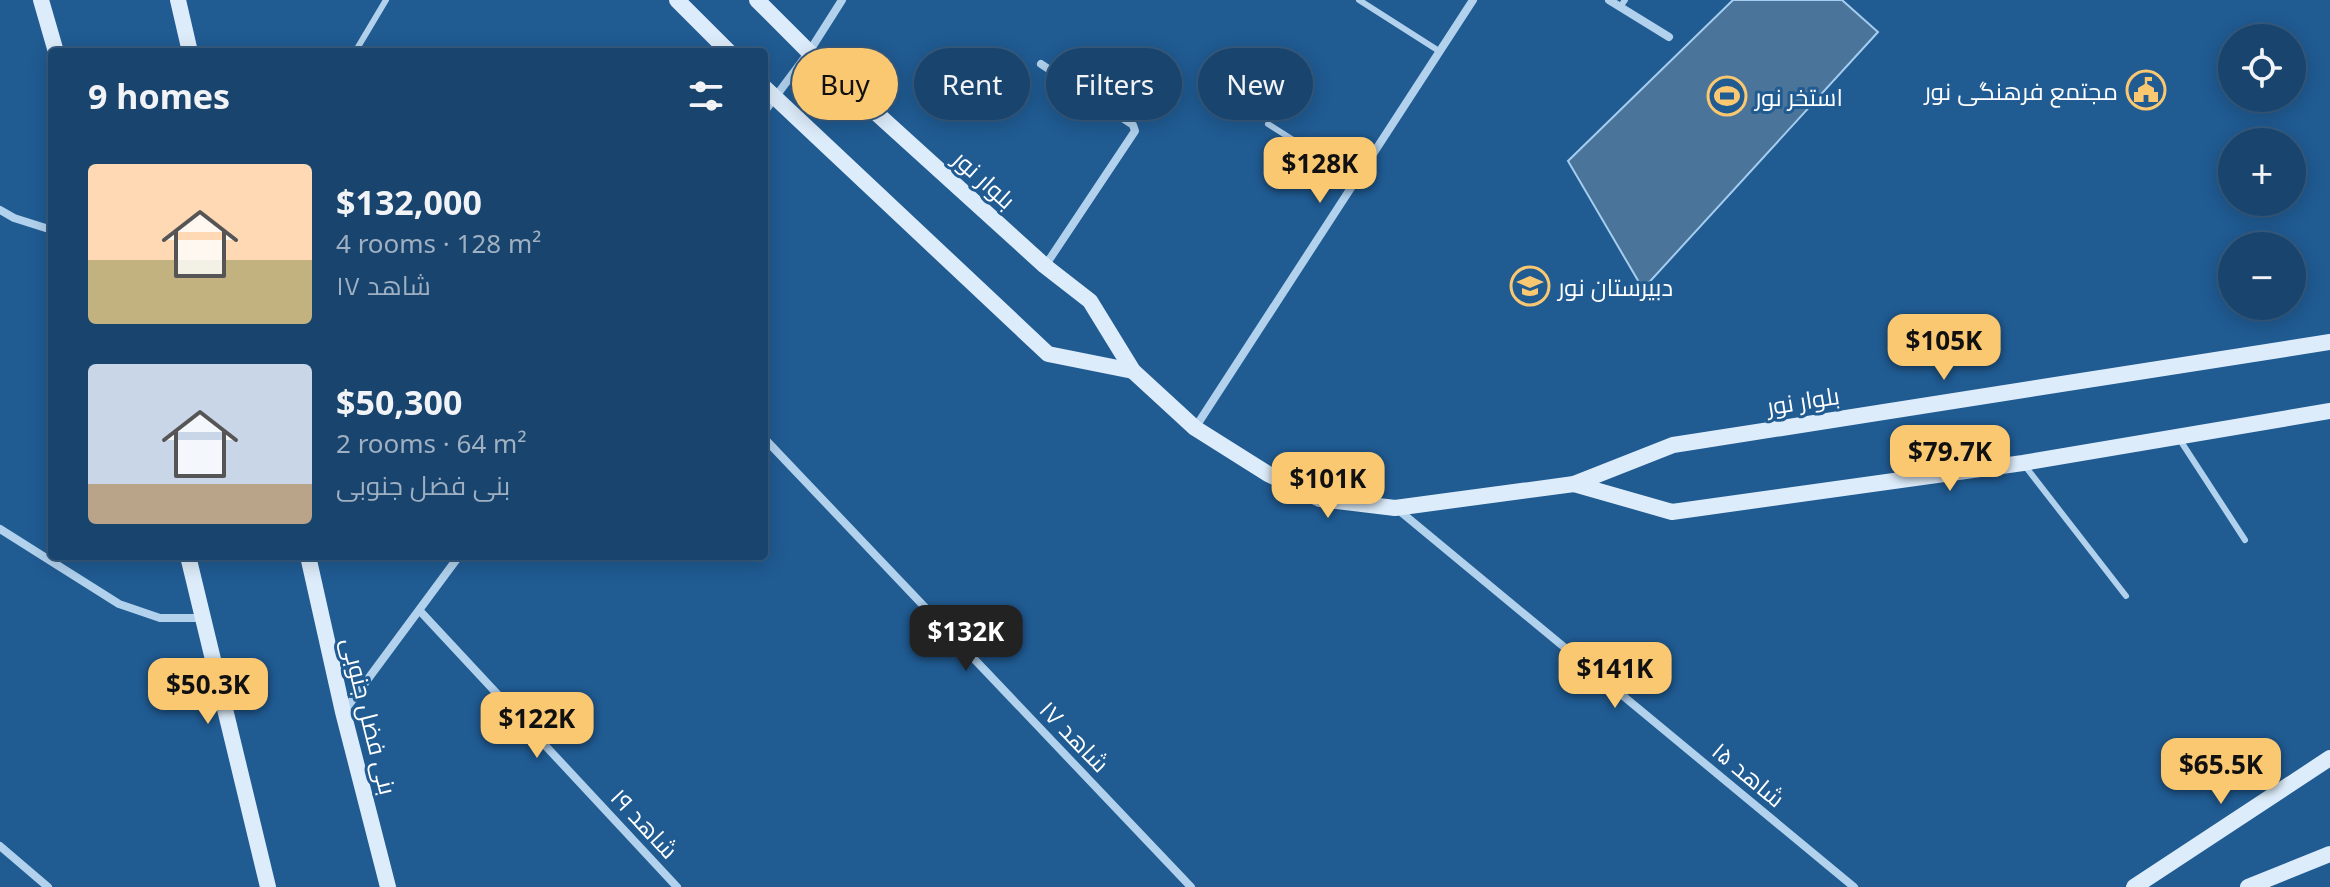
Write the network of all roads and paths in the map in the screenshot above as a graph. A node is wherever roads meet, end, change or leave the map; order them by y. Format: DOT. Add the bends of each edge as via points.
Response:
graph roads {
  1 [pos="41,0"];
  2 [pos="178,0"];
  3 [pos="386,0"];
  4 [pos="677,0"];
  5 [pos="757,0"];
  6 [pos="842,0"];
  7 [pos="1359,0"];
  8 [pos="1473,0"];
  9 [pos="1609,0"];
  10 [pos="1622,3"];
  11 [pos="1669,37"];
  12 [pos="55,48"];
  13 [pos="189,48"];
  14 [pos="357,48"];
  15 [pos="725,48"];
  16 [pos="805,48"];
  17 [pos="812,48"];
  18 [pos="1439,51"];
  19 [pos="1041,64"];
  20 [pos="792,69"];
  21 [pos="769,92"];
  22 [pos="884,120"];
  23 [pos="1268,124"];
  24 [pos="1356,180"];
  25 [pos="0,210"];
  26 [pos="48,229"];
  27 [pos="1045,266"];
  28 [pos="2330,342"];
  29 [pos="1133,371"];
  30 [pos="2330,411"];
  31 [pos="1195,428"];
  32 [pos="2178,437"];
  33 [pos="768,442"];
  34 [pos="2023,463"];
  35 [pos="1574,484"];
  36 [pos="1395,508"];
  37 [pos="0,529"];
  38 [pos="2245,540"];
  39 [pos="48,559"];
  40 [pos="49,560"];
  41 [pos="189,560"];
  42 [pos="309,560"];
  43 [pos="456,560"];
  44 [pos="2126,596"];
  45 [pos="420,611"];
  46 [pos="202,618"];
  47 [pos="343,712"];
  48 [pos="2330,758"];
  49 [pos="0,846"];
  50 [pos="2330,854"];
  51 [pos="48,887"];
  52 [pos="268,887"];
  53 [pos="388,887"];
  54 [pos="677,887"];
  55 [pos="1191,887"];
  56 [pos="1854,887"];
  57 [pos="2134,887"];
  58 [pos="2248,887"];
  1 -- 12 [label="street"];
  2 -- 13 [label="street"];
  3 -- 14 [label="lane"];
  4 -- 15 [label="street"];
  5 -- 16 [label="street, بلوار نور"];
  6 -- 17 [label="street"];
  7 -- 18 [label="lane"];
  8 -- 18 [label="street"];
  9 -- 10 [label="street"];
  10 -- 11 [label="street"];
  18 -- 24 [label="street"];
  19 -- 27 [label="street" via="1135,131"];
  20 -- 21 [label="street"];
  21 -- 29 [label="street" via="1048,354"];
  22 -- 27 [label="street, بلوار نور"];
  23 -- 24 [label="lane"];
  24 -- 31 [label="street"];
  25 -- 26 [label="street"];
  27 -- 29 [label="street, بلوار نور" via="1090,301"];
  28 -- 35 [label="street, بلوار نور" via="1673,445"];
  29 -- 31 [label="street, بلوار نور"];
  30 -- 32 [label="street, بلوار نور"];
  31 -- 36 [label="street, بلوار نور" via="1320,499"];
  32 -- 34 [label="street, بلوار نور"];
  32 -- 38 [label="lane"];
  33 -- 55 [label="street, شاهد ۱۷"];
  34 -- 35 [label="street, بلوار نور" via="1672,512"];
  34 -- 44 [label="lane"];
  35 -- 36 [label="street, بلوار نور"];
  36 -- 56 [label="street, شاهد ۱۵"];
  37 -- 39 [label="street"];
  40 -- 46 [label="street" via="119,604 160,618"];
  41 -- 46 [label="street"];
  42 -- 47 [label="street, بنی فضل جنوبی"];
  43 -- 45 [label="street"];
  45 -- 47 [label="street"];
  45 -- 54 [label="street, شاهد ۱۹"];
  46 -- 52 [label="street"];
  47 -- 53 [label="street, بنی فضل جنوبی"];
  48 -- 57 [label="street"];
  49 -- 51 [label="street"];
  50 -- 58 [label="street"];
}
